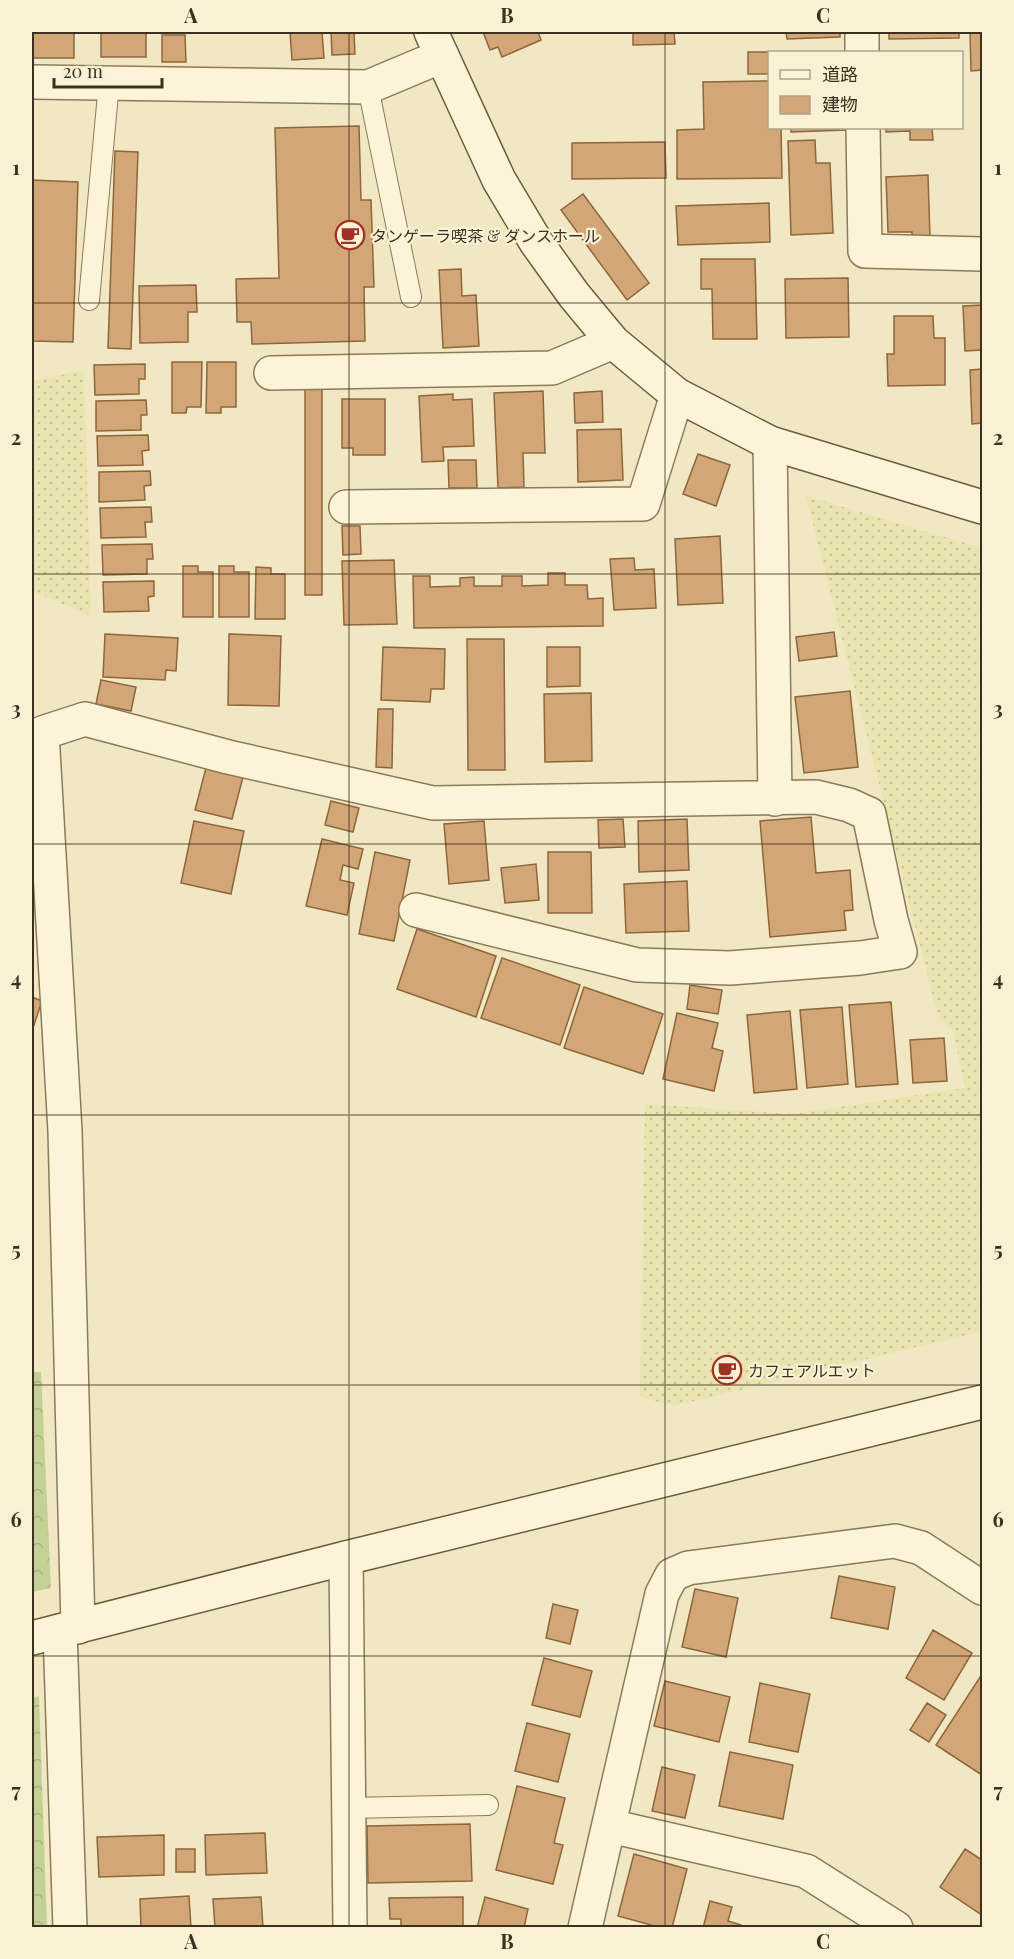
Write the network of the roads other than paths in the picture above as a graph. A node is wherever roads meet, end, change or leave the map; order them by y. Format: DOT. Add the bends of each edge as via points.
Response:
graph roads {
  1 [pos="862,32"];
  2 [pos="437,44"];
  3 [pos="862,51"];
  4 [pos="32,82"];
  5 [pos="109,83"];
  6 [pos="368,87"];
  7 [pos="863,129"];
  8 [pos="982,254"];
  9 [pos="411,297"];
  10 [pos="89,300"];
  11 [pos="613,342"];
  12 [pos="271,373"];
  13 [pos="677,395"];
  14 [pos="770,443"];
  15 [pos="346,507"];
  16 [pos="982,507"];
  17 [pos="775,799"];
  18 [pos="416,910"];
  19 [pos="982,1402"];
  20 [pos="346,1558"];
  21 [pos="982,1588"];
  22 [pos="56,1632"];
  23 [pos="488,1805"];
  24 [pos="349,1808"];
  25 [pos="610,1826"];
  26 [pos="70,1928"];
  27 [pos="350,1928"];
  28 [pos="585,1928"];
  29 [pos="896,1928"];
  1 -- 3 [label="street"];
  2 -- 6 [label="street"];
  2 -- 11 [label="street" via="504,189 574,295"];
  4 -- 5 [label="street"];
  5 -- 6 [label="street"];
  5 -- 10 [label="lane"];
  6 -- 9 [label="lane"];
  7 -- 8 [label="street" via="865,251"];
  11 -- 12 [label="street" via="552,368"];
  11 -- 13 [label="street"];
  13 -- 14 [label="street"];
  13 -- 15 [label="street" via="643,504"];
  14 -- 16 [label="street"];
  14 -- 17 [label="street"];
  17 -- 18 [label="street" via="816,797 869,814 900,952 730,969 637,965"];
  17 -- 22 [label="street" via="433,803 228,757 85,719 42,733 66,1131"];
  19 -- 20 [label="street"];
  20 -- 22 [label="street"];
  20 -- 24 [label="street"];
  21 -- 25 [label="street" via="921,1548 895,1541 688,1568 672,1575 662,1594"];
  22 -- 26 [label="street"];
  23 -- 24 [label="lane"];
  24 -- 27 [label="street"];
  25 -- 28 [label="street"];
  25 -- 29 [label="street" via="806,1871"];
}
